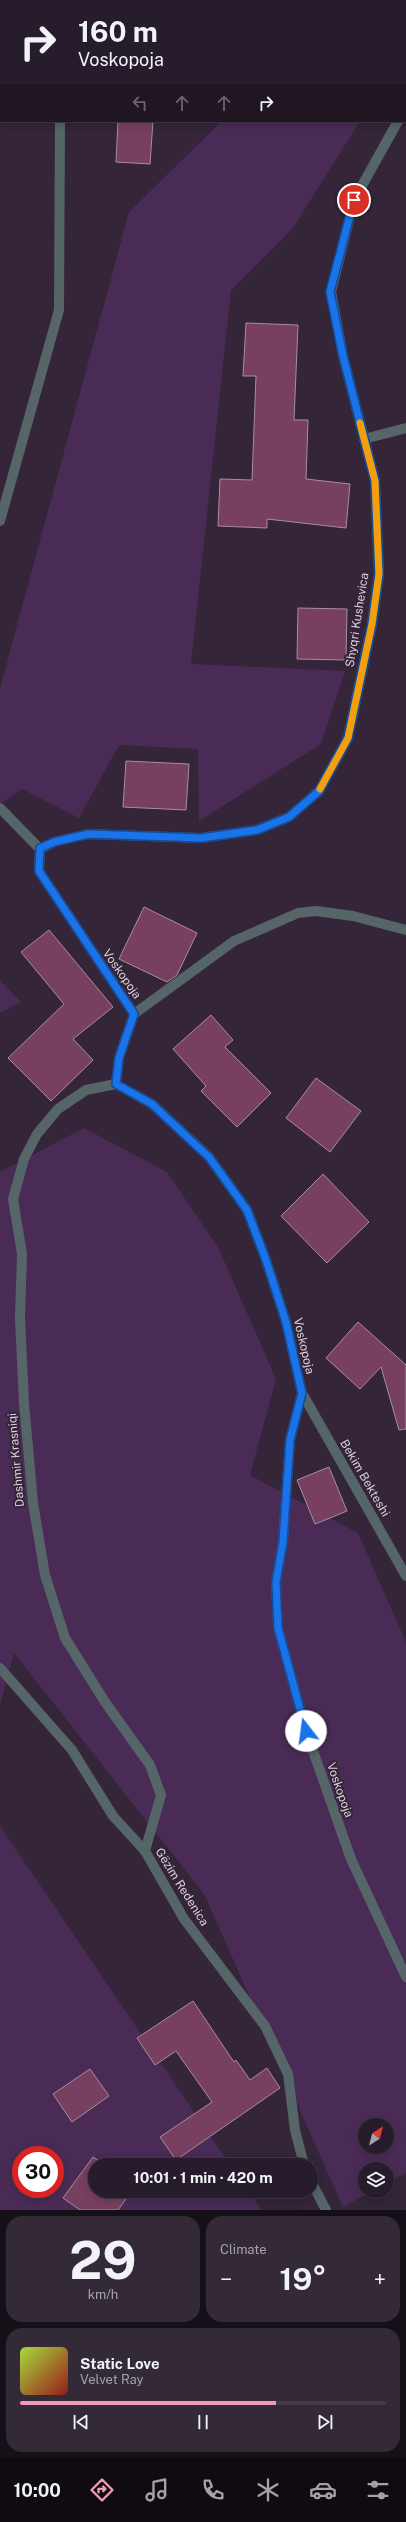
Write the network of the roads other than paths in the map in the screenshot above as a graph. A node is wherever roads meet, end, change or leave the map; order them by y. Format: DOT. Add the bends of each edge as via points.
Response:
graph roads {
  1 [pos="60,122"];
  2 [pos="397,122"];
  3 [pos="406,428"];
  4 [pos="364,439"];
  5 [pos="0,522"];
  6 [pos="0,808"];
  7 [pos="40,848"];
  8 [pos="406,930"];
  9 [pos="134,1014"];
  10 [pos="116,1084"];
  11 [pos="302,1393"];
  12 [pos="406,1576"];
  13 [pos="0,1668"];
  14 [pos="145,1851"];
  15 [pos="406,1977"];
  16 [pos="302,2158"];
  17 [pos="318,2195"];
  18 [pos="326,2210"];
  1 -- 5 [label="street" via="59,310"];
  2 -- 4 [label="street, Shyqri Kushevica" via="354,200 330,292"];
  3 -- 4 [label="street"];
  4 -- 7 [label="street, Shyqri Kushevica" via="375,481 378,581 372,624 348,738 319,791 289,817 257,830 201,838 88,834"];
  6 -- 7 [label="street"];
  7 -- 9 [label="street, Voskopoja" via="39,871"];
  8 -- 9 [label="street" via="353,916 316,911 298,913 234,941"];
  9 -- 10 [label="street, Voskopoja" via="119,1058"];
  10 -- 11 [label="street, Voskopoja" via="152,1104 209,1157 247,1210 286,1322"];
  10 -- 14 [label="street, Dashmir Krasniqi" via="86,1090 58,1109 37,1134 24,1159 13,1199 22,1254 20,1318 32,1503 44,1576 65,1638 105,1702 150,1765 161,1795"];
  11 -- 12 [label="street, Bekim Bekteshi"];
  11 -- 15 [label="street, Voskopoja" via="290,1440 283,1542 276,1582 278,1628 306,1731 351,1859"];
  13 -- 14 [label="street, Gëzim Redenica" via="72,1750 113,1816"];
  14 -- 16 [label="street, Gëzim Redenica" via="184,1919 265,2026 288,2074 295,2130"];
  17 -- 18 [label="street"];
}
